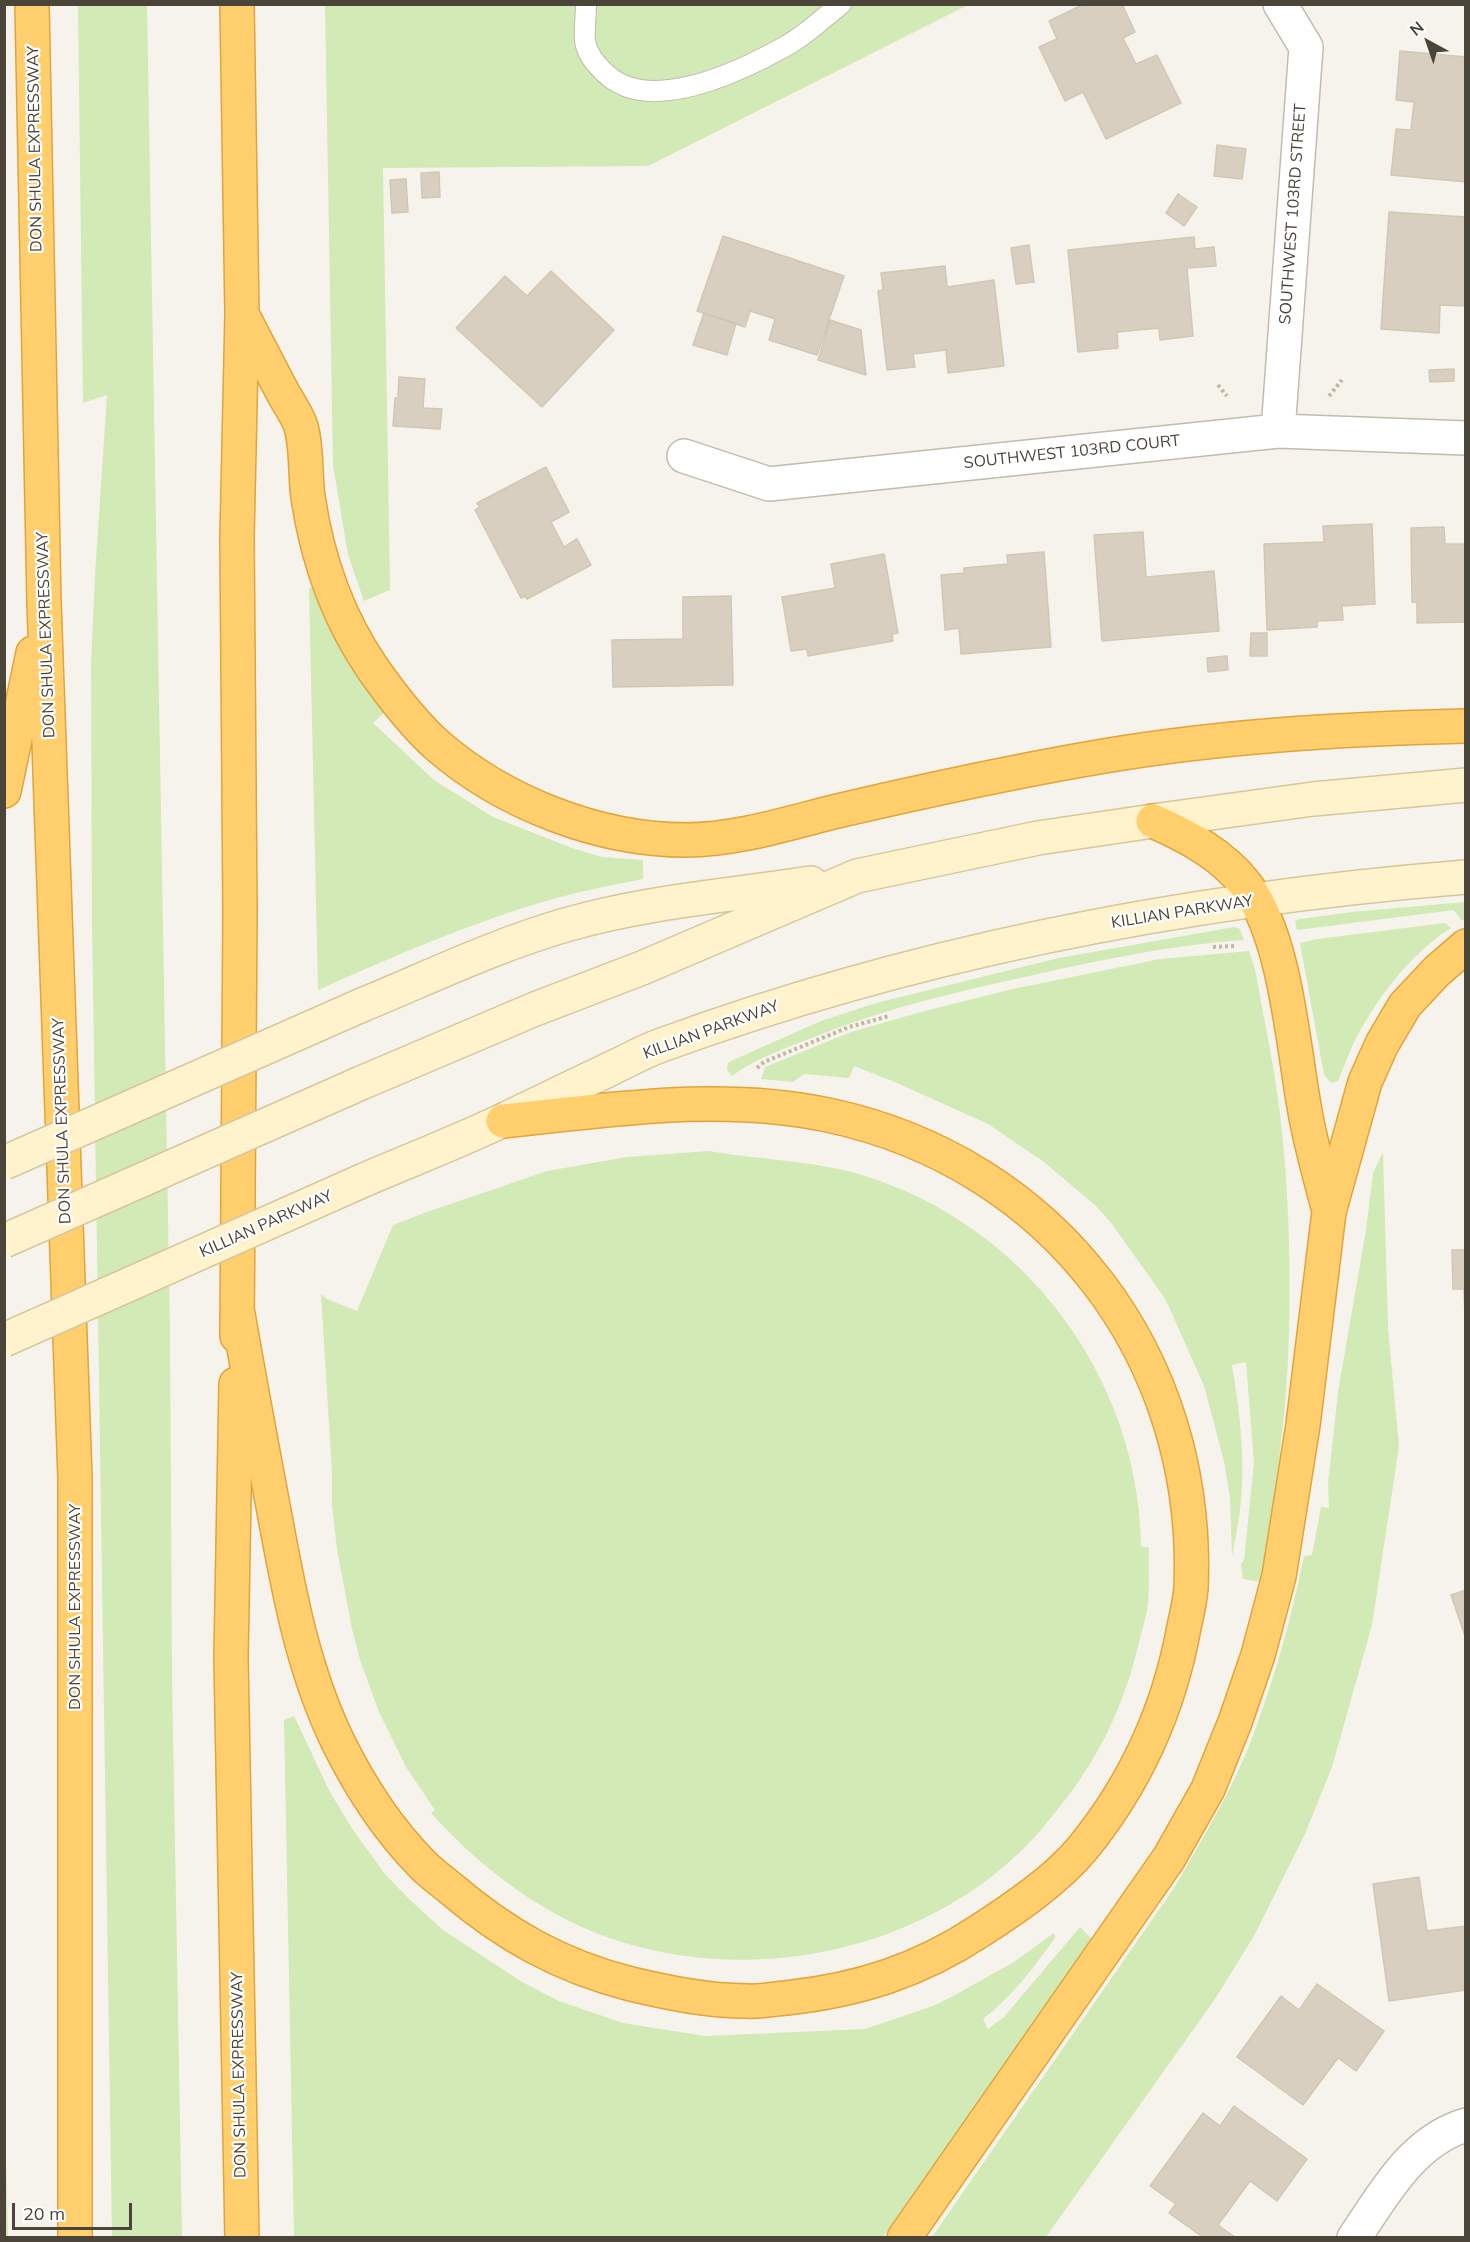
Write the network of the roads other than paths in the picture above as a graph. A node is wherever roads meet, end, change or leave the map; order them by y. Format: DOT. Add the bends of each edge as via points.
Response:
graph roads {
  1 [pos="32,4"];
  2 [pos="237,4"];
  3 [pos="586,4"];
  4 [pos="841,4"];
  5 [pos="1280,4"];
  6 [pos="242,314"];
  7 [pos="1278,431"];
  8 [pos="1466,438"];
  9 [pos="684,456"];
  10 [pos="44,602"];
  11 [pos="1466,726"];
  12 [pos="1466,785"];
  13 [pos="4,791"];
  14 [pos="1153,821"];
  15 [pos="857,876"];
  16 [pos="1466,877"];
  17 [pos="1255,900"];
  18 [pos="1466,946"];
  19 [pos="503,1120"];
  20 [pos="4,1163"];
  21 [pos="1329,1212"];
  22 [pos="4,1241"];
  23 [pos="238,1314"];
  24 [pos="4,1341"];
  25 [pos="1466,2125"];
  26 [pos="75,2238"];
  27 [pos="242,2238"];
  28 [pos="904,2238"];
  29 [pos="1354,2238"];
  1 -- 10 [label="highway, DON SHULA EXPRESSWAY"];
  2 -- 6 [label="highway, DON SHULA EXPRESSWAY"];
  3 -- 4 [label="lane" via="585,42 593,61 628,88 652,90 682,88 731,74 788,45"];
  5 -- 7 [label="street, SOUTHWEST 103RD STREET" via="1306,47"];
  6 -- 11 [label="highway" via="301,428 320,554 346,625 371,666 412,720 436,744 494,785 581,824 612,832 685,840 715,838 923,791 1194,742 1311,731"];
  6 -- 23 [label="highway, DON SHULA EXPRESSWAY" via="237,537"];
  7 -- 8 [label="street, SOUTHWEST 103RD COURT"];
  7 -- 9 [label="street, SOUTHWEST 103RD COURT" via="769,484"];
  10 -- 13 [label="highway"];
  10 -- 26 [label="highway, DON SHULA EXPRESSWAY" via="75,1478"];
  12 -- 14 [label="main road" via="1313,799"];
  14 -- 15 [label="main road" via="1038,838"];
  14 -- 17 [label="highway" via="1185,836 1227,865"];
  15 -- 20 [label="main road, bridge" via="610,913 494,950"];
  15 -- 22 [label="main road, bridge" via="361,1083"];
  16 -- 17 [label="main road, KILLIAN PARKWAY"];
  17 -- 19 [label="main road, KILLIAN PARKWAY" via="1062,932 863,980 655,1048"];
  17 -- 21 [label="highway" via="1277,957 1306,1119"];
  18 -- 21 [label="highway" via="1405,1005 1382,1044 1365,1082"];
  19 -- 23 [label="highway" via="670,1105 743,1104 824,1114 896,1133 962,1164 1022,1204 1075,1254 1116,1307 1154,1376 1178,1447 1190,1519 1191,1594 1178,1662 1155,1732 1119,1796 1079,1853 1020,1905 959,1944 895,1976 822,1994 751,2002 675,1995 603,1977 537,1950 475,1910 421,1863 372,1803 338,1742 311,1674 291,1603"];
  19 -- 24 [label="main road, KILLIAN PARKWAY, bridge"];
  21 -- 28 [label="highway" via="1303,1425 1279,1576 1258,1655 1208,1789 1169,1858"];
  23 -- 27 [label="highway, DON SHULA EXPRESSWAY" via="231,1658"];
  25 -- 29 [label="street" via="1441,2135 1410,2160"];
}
